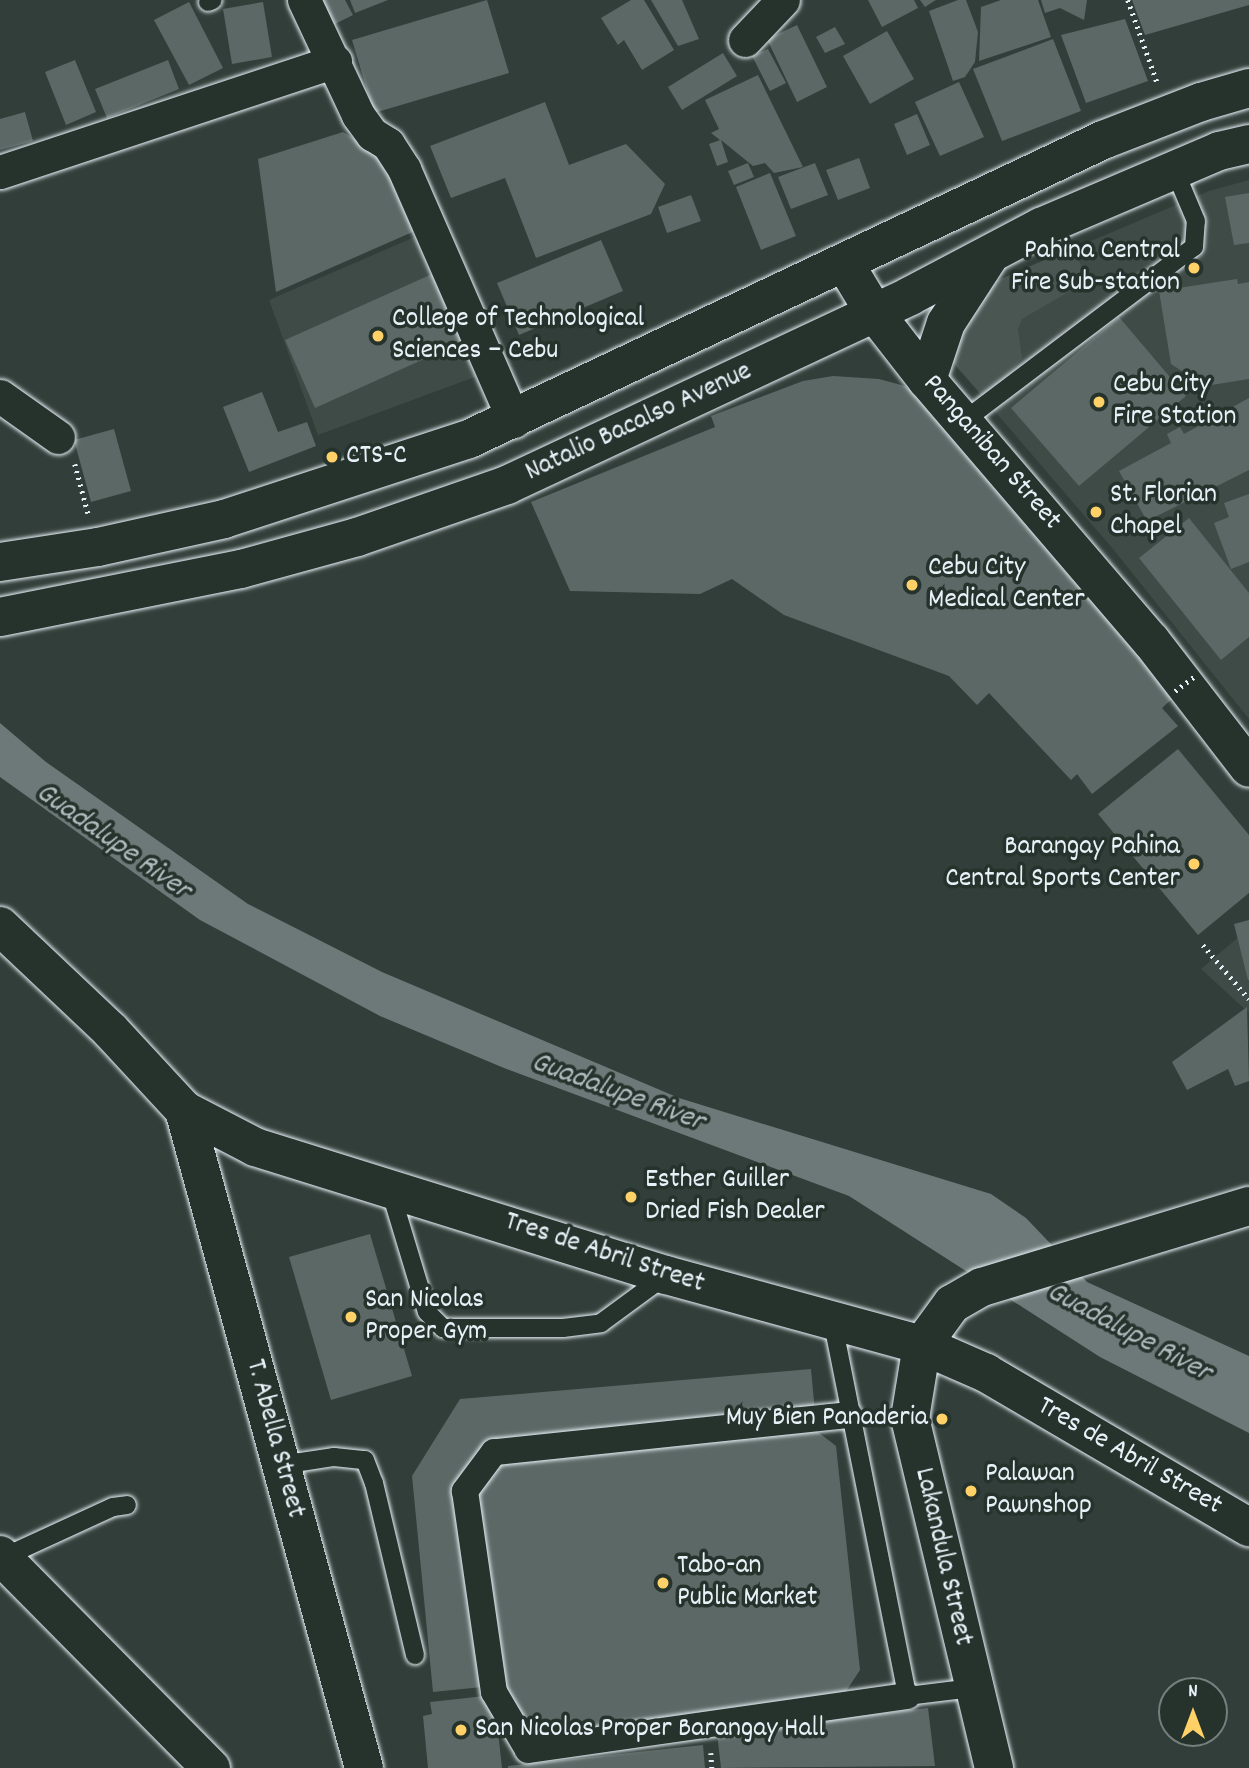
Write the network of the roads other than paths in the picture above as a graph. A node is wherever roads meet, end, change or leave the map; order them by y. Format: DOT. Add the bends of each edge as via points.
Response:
graph roads {
  1 [pos="304,0"];
  2 [pos="783,0"];
  3 [pos="745,40"];
  4 [pos="335,61"];
  5 [pos="1249,88"];
  6 [pos="1185,108"];
  7 [pos="1103,140"];
  8 [pos="1234,147"];
  9 [pos="1174,169"];
  10 [pos="0,172"];
  11 [pos="1126,190"];
  12 [pos="991,253"];
  13 [pos="845,264"];
  14 [pos="874,312"];
  15 [pos="927,380"];
  16 [pos="0,396"];
  17 [pos="965,420"];
  18 [pos="514,421"];
  19 [pos="58,437"];
  20 [pos="0,562"];
  21 [pos="0,617"];
  22 [pos="1249,768"];
  23 [pos="0,926"];
  24 [pos="184,1110"];
  25 [pos="391,1193"];
  26 [pos="1249,1206"];
  27 [pos="666,1275"];
  28 [pos="833,1324"];
  29 [pos="922,1345"];
  30 [pos="849,1415"];
  31 [pos="281,1465"];
  32 [pos="127,1505"];
  33 [pos="1249,1527"];
  34 [pos="1,1557"];
  35 [pos="415,1655"];
  36 [pos="972,1688"];
  37 [pos="907,1696"];
  38 [pos="211,1768"];
  39 [pos="364,1768"];
  40 [pos="994,1768"];
  1 -- 4 [label="street"];
  2 -- 3 [label="street"];
  4 -- 10 [label="street"];
  4 -- 18 [label="street" via="358,115 372,134 388,144 404,169"];
  5 -- 6 [label="street, Natalio Bacalso Avenue"];
  6 -- 7 [label="street, Natalio Bacalso Avenue"];
  6 -- 8 [label="street"];
  7 -- 11 [label="street"];
  7 -- 13 [label="street, Natalio Bacalso Avenue"];
  8 -- 9 [label="street, Natalio Bacalso Avenue"];
  9 -- 11 [label="street, Natalio Bacalso Avenue"];
  9 -- 17 [label="lane" via="1196,221 1194,247"];
  11 -- 12 [label="street, Natalio Bacalso Avenue"];
  12 -- 14 [label="street, Natalio Bacalso Avenue"];
  12 -- 15 [label="street" via="946,323"];
  13 -- 14 [label="street, Panganiban Street"];
  13 -- 18 [label="street, Natalio Bacalso Avenue"];
  14 -- 15 [label="street, Panganiban Street"];
  14 -- 21 [label="street, Natalio Bacalso Avenue" via="507,485 357,537 241,569 122,597"];
  15 -- 17 [label="street, Panganiban Street"];
  16 -- 19 [label="street"];
  17 -- 22 [label="street, Panganiban Street" via="1151,640"];
  18 -- 20 [label="street, Natalio Bacalso Avenue" via="347,482 224,519 97,547"];
  23 -- 24 [label="street, Tres de Abril Street" via="110,1030"];
  24 -- 25 [label="street, Tres de Abril Street" via="256,1147"];
  24 -- 31 [label="street, T. Abella Street"];
  25 -- 27 [label="street, Tres de Abril Street" via="474,1213"];
  25 -- 27 [label="lane" via="427,1312 443,1328 563,1328 601,1323"];
  26 -- 29 [label="street" via="982,1287 952,1304"];
  27 -- 28 [label="street, Tres de Abril Street"];
  28 -- 29 [label="street, Tres de Abril Street"];
  28 -- 30 [label="lane"];
  29 -- 33 [label="street, Tres de Abril Street" via="986,1373"];
  29 -- 36 [label="street, Lakandula Street" via="910,1418"];
  30 -- 37 [label="lane"];
  30 -- 37 [label="street" via="494,1452 465,1491 494,1692 528,1750"];
  31 -- 35 [label="lane" via="334,1457 365,1460"];
  31 -- 39 [label="street, T. Abella Street"];
  32 -- 34 [label="lane"];
  34 -- 38 [label="street"];
  36 -- 37 [label="lane"];
  36 -- 40 [label="street, Lakandula Street"];
}
